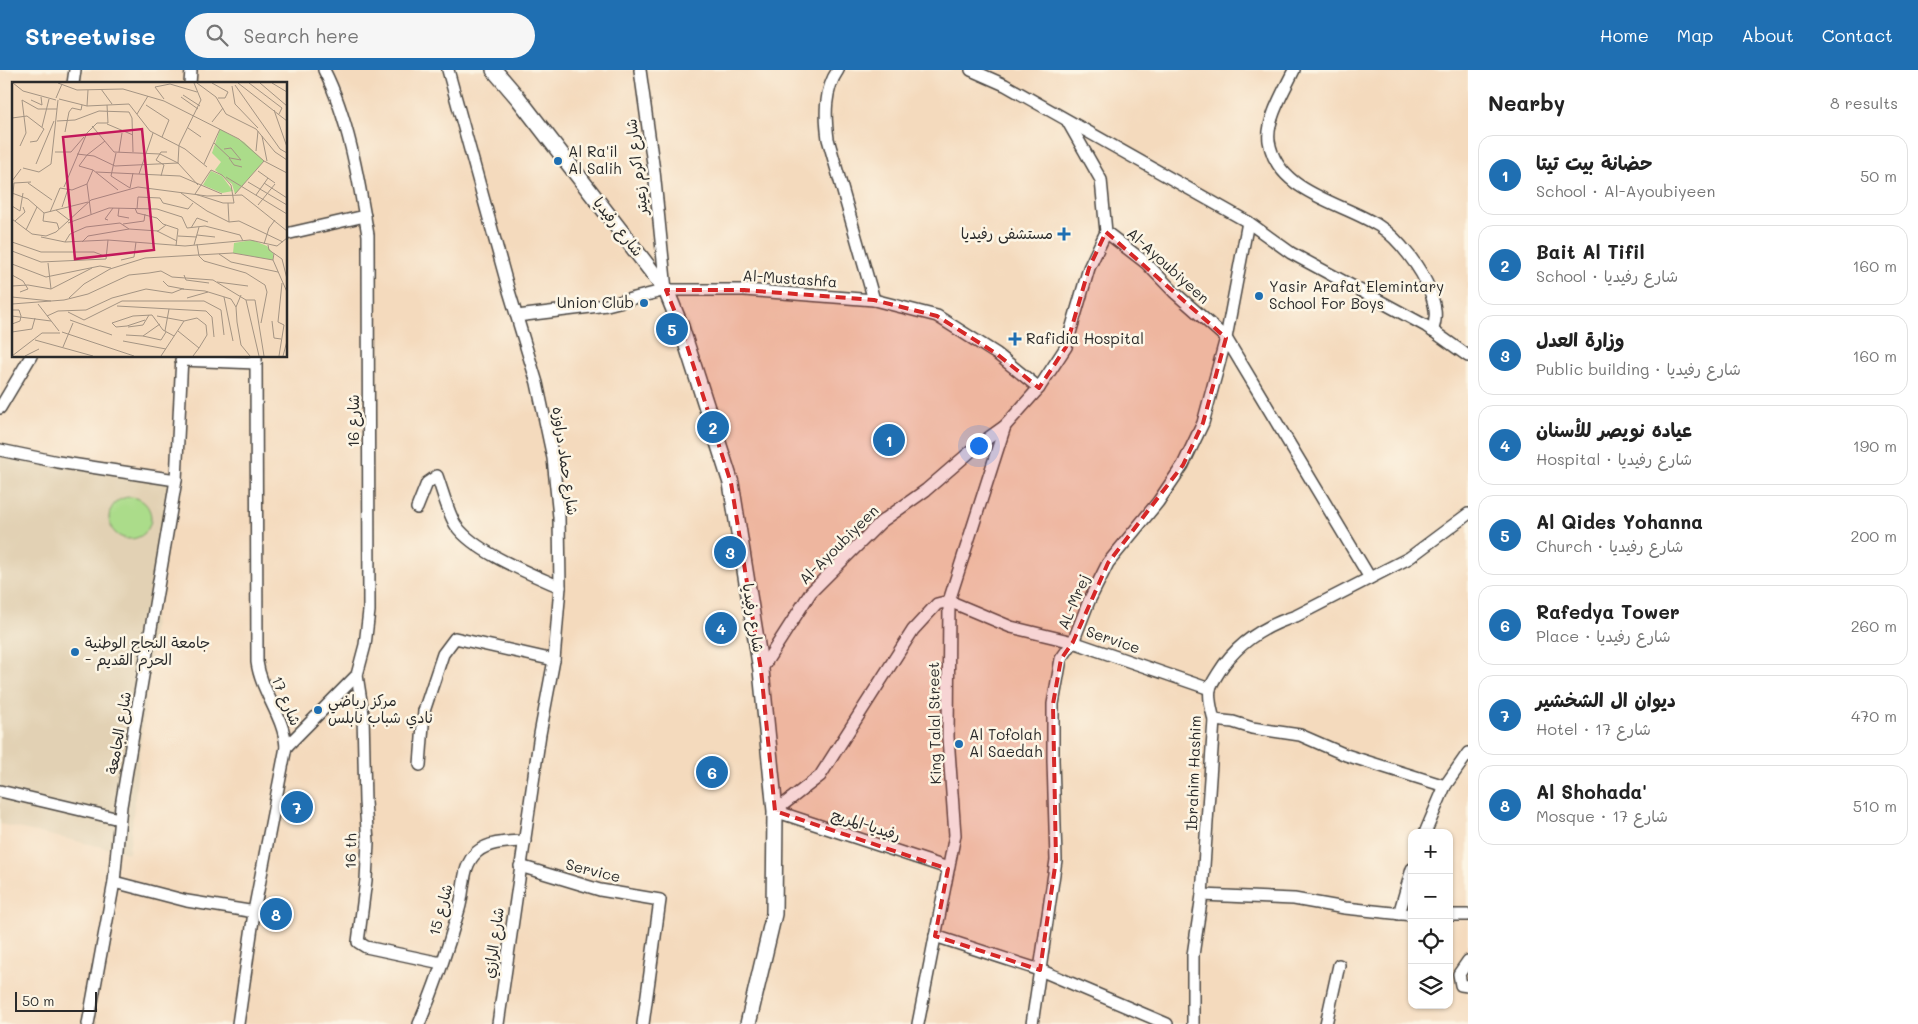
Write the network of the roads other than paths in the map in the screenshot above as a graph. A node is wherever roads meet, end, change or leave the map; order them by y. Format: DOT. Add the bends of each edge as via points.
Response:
graph roads {
  1 [pos="324,70"];
  2 [pos="448,70"];
  3 [pos="494,70"];
  4 [pos="640,70"];
  5 [pos="838,70"];
  6 [pos="971,70"];
  7 [pos="1294,70"];
  8 [pos="1068,121"];
  9 [pos="365,216"];
  10 [pos="1248,222"];
  11 [pos="1106,232"];
  12 [pos="288,234"];
  13 [pos="666,290"];
  14 [pos="874,300"];
  15 [pos="517,316"];
  16 [pos="1432,331"];
  17 [pos="1226,338"];
  18 [pos="1468,356"];
  19 [pos="30,358"];
  20 [pos="182,358"];
  21 [pos="256,360"];
  22 [pos="1039,388"];
  23 [pos="0,408"];
  24 [pos="1005,426"];
  25 [pos="0,450"];
  26 [pos="176,480"];
  27 [pos="417,508"];
  28 [pos="1468,514"];
  29 [pos="1370,578"];
  30 [pos="560,587"];
  31 [pos="949,601"];
  32 [pos="1073,642"];
  33 [pos="554,660"];
  34 [pos="761,670"];
  35 [pos="357,675"];
  36 [pos="1210,689"];
  37 [pos="1214,720"];
  38 [pos="286,747"];
  39 [pos="1468,753"];
  40 [pos="420,765"];
  41 [pos="1445,786"];
  42 [pos="0,791"];
  43 [pos="775,811"];
  44 [pos="119,819"];
  45 [pos="1427,829"];
  46 [pos="524,841"];
  47 [pos="520,866"];
  48 [pos="948,868"];
  49 [pos="1411,874"];
  50 [pos="114,882"];
  51 [pos="1202,895"];
  52 [pos="255,912"];
  53 [pos="1399,914"];
  54 [pos="1408,914"];
  55 [pos="1453,915"];
  56 [pos="1468,915"];
  57 [pos="935,936"];
  58 [pos="1468,960"];
  59 [pos="441,963"];
  60 [pos="1339,965"];
  61 [pos="1040,970"];
  62 [pos="1468,986"];
  63 [pos="88,1024"];
  64 [pos="238,1024"];
  65 [pos="419,1024"];
  66 [pos="498,1024"];
  67 [pos="643,1024"];
  68 [pos="748,1024"];
  69 [pos="918,1024"];
  70 [pos="1032,1024"];
  71 [pos="1167,1024"];
  72 [pos="1193,1024"];
  73 [pos="1326,1024"];
  1 -- 9 [label="street, شارع 16" via="345,127"];
  2 -- 15 [label="street, شارع حماد دراوزه"];
  3 -- 13 [label="main road, شارع رفيديا"];
  4 -- 13 [label="street, شارع اكرم زعيتر"];
  5 -- 14 [label="street" via="827,102 828,139"];
  6 -- 8 [label="street"];
  7 -- 16 [label="street" via="1269,130 1269,142 1278,164 1285,174 1310,191 1380,226 1416,263 1433,300 1436,323"];
  8 -- 10 [label="street"];
  8 -- 11 [label="street" via="1101,180"];
  9 -- 12 [label="street"];
  9 -- 35 [label="street, شارع 16" via="368,235 370,599 365,645"];
  10 -- 16 [label="street" via="1291,252"];
  10 -- 17 [label="street, AL-Mrej"];
  11 -- 17 [label="street, Al-Ayoubiyeen" via="1146,263"];
  11 -- 22 [label="street, Al-Ayoubiyeen" via="1089,268 1066,347"];
  13 -- 14 [label="street, Al-Mustashfa" via="744,290"];
  13 -- 15 [label="street, Al-Mustashfa" via="607,305"];
  13 -- 34 [label="main road, شارع رفيديا" via="682,327 731,483"];
  14 -- 22 [label="street, Al-Mustashfa" via="937,316 996,354"];
  15 -- 30 [label="street, شارع حماد دراوزه" via="539,390 553,458 560,538"];
  16 -- 18 [label="street"];
  17 -- 29 [label="street, Al-Ayoubiyeen"];
  17 -- 32 [label="street, AL-Mrej" via="1203,423 1183,466 1108,563"];
  19 -- 23 [label="street"];
  20 -- 21 [label="street"];
  20 -- 26 [label="street, شارع الجامعة"];
  21 -- 38 [label="street, شارع 17" via="257,662 262,683 283,730"];
  22 -- 24 [label="street, Al-Ayoubiyeen"];
  24 -- 31 [label="street, King Talal Street"];
  24 -- 34 [label="street, Al-Ayoubiyeen" via="881,522 811,592"];
  25 -- 26 [label="street"];
  26 -- 44 [label="street, شارع الجامعة"];
  27 -- 30 [label="street" via="427,483 437,476 456,526 473,542 510,564"];
  28 -- 29 [label="street" via="1410,558"];
  29 -- 36 [label="street" via="1258,632 1229,658"];
  30 -- 33 [label="street, شارع حماد دراوزه"];
  31 -- 32 [label="street, Service" via="1011,627"];
  31 -- 43 [label="street" via="937,604 914,630 820,776"];
  31 -- 48 [label="street, King Talal Street" via="948,737 955,835"];
  32 -- 36 [label="street, Service"];
  32 -- 61 [label="street, AL-Mrej" via="1061,659 1053,704 1056,860"];
  33 -- 40 [label="street" via="455,638 443,654 424,711"];
  33 -- 46 [label="street, شارع حماد دراوزه"];
  34 -- 43 [label="main road, شارع رفيديا"];
  35 -- 38 [label="street, شارع 16"];
  35 -- 59 [label="street, 16 th" via="363,714 368,842 358,942 366,947"];
  36 -- 37 [label="street, Ibrahim Hashim"];
  37 -- 41 [label="street" via="1300,735 1346,755"];
  37 -- 51 [label="street, Ibrahim Hashim"];
  38 -- 52 [label="street, شارع 17"];
  39 -- 41 [label="street"];
  41 -- 45 [label="street"];
  42 -- 44 [label="street"];
  43 -- 48 [label="street, رفيديا-المريج"];
  43 -- 68 [label="main road, شارع رفيديا" via="774,914"];
  44 -- 50 [label="street, شارع الجامعة"];
  46 -- 47 [label="street, شارع حماد دراوزه"];
  46 -- 59 [label="street, شارع 15" via="490,845 473,856 466,868 460,907"];
  47 -- 66 [label="street, شارع الرازي"];
  47 -- 67 [label="street, Service" via="600,890 660,900"];
  48 -- 57 [label="street, King Talal Street"];
  49 -- 53 [label="street"];
  50 -- 52 [label="street" via="187,901"];
  50 -- 63 [label="street, شارع الجامعة"];
  51 -- 53 [label="street" via="1294,899"];
  51 -- 72 [label="street, Ibrahim Hashim" via="1194,955"];
  52 -- 64 [label="street, شارع 17"];
  53 -- 54 [label="street"];
  55 -- 56 [label="street"];
  57 -- 61 [label="street"];
  57 -- 69 [label="street, King Talal Street"];
  58 -- 62 [label="street" via="1459,974 1461,985"];
  59 -- 65 [label="street, شارع 15"];
  60 -- 73 [label="street"];
  61 -- 70 [label="street, AL-Mrej"];
  61 -- 71 [label="street"];
}
